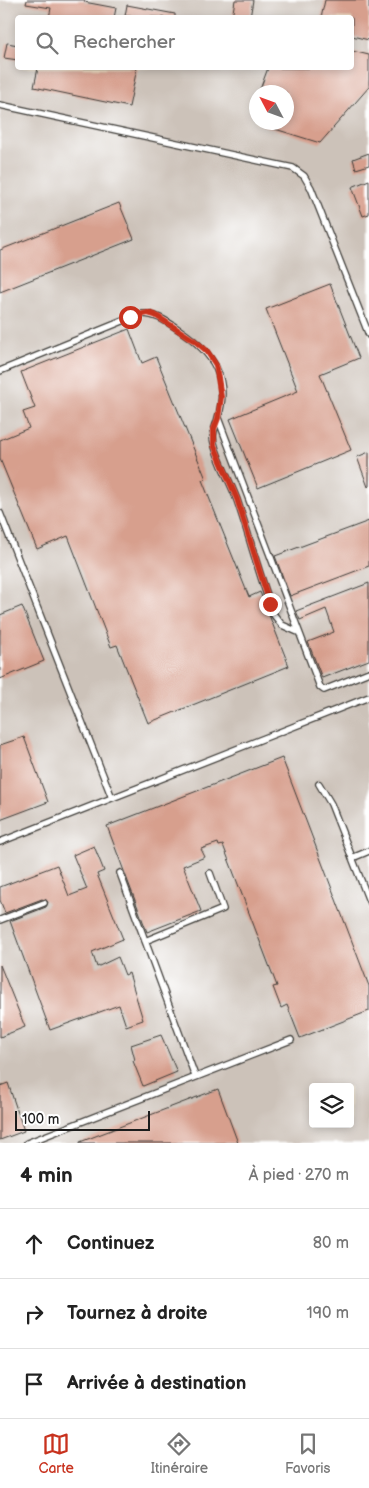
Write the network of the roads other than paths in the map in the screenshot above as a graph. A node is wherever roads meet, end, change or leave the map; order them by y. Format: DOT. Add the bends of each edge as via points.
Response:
graph roads {
  1 [pos="0,105"];
  2 [pos="369,335"];
  3 [pos="0,371"];
  4 [pos="218,418"];
  5 [pos="0,513"];
  6 [pos="298,632"];
  7 [pos="369,672"];
  8 [pos="369,697"];
  9 [pos="320,784"];
  10 [pos="112,798"];
  11 [pos="0,842"];
  12 [pos="369,851"];
  13 [pos="352,858"];
  14 [pos="120,873"];
  15 [pos="210,874"];
  16 [pos="369,901"];
  17 [pos="44,903"];
  18 [pos="0,920"];
  19 [pos="145,941"];
  20 [pos="291,1040"];
  21 [pos="195,1076"];
  22 [pos="27,1143"];
  1 -- 2 [label="lane" via="293,168 304,176 311,188"];
  3 -- 4 [label="lane" via="130,317 148,313 173,326 207,351 216,365 221,397"];
  4 -- 6 [label="lane"];
  4 -- 6 [label="lane" via="214,445 237,499 274,616 282,625"];
  5 -- 10 [label="lane"];
  6 -- 7 [label="lane" via="324,690"];
  8 -- 10 [label="lane"];
  9 -- 13 [label="lane"];
  10 -- 11 [label="lane"];
  12 -- 13 [label="lane"];
  13 -- 16 [label="lane"];
  14 -- 19 [label="lane"];
  15 -- 19 [label="lane" via="223,909"];
  17 -- 18 [label="lane"];
  19 -- 21 [label="lane"];
  20 -- 21 [label="lane"];
  21 -- 22 [label="lane"];
}
